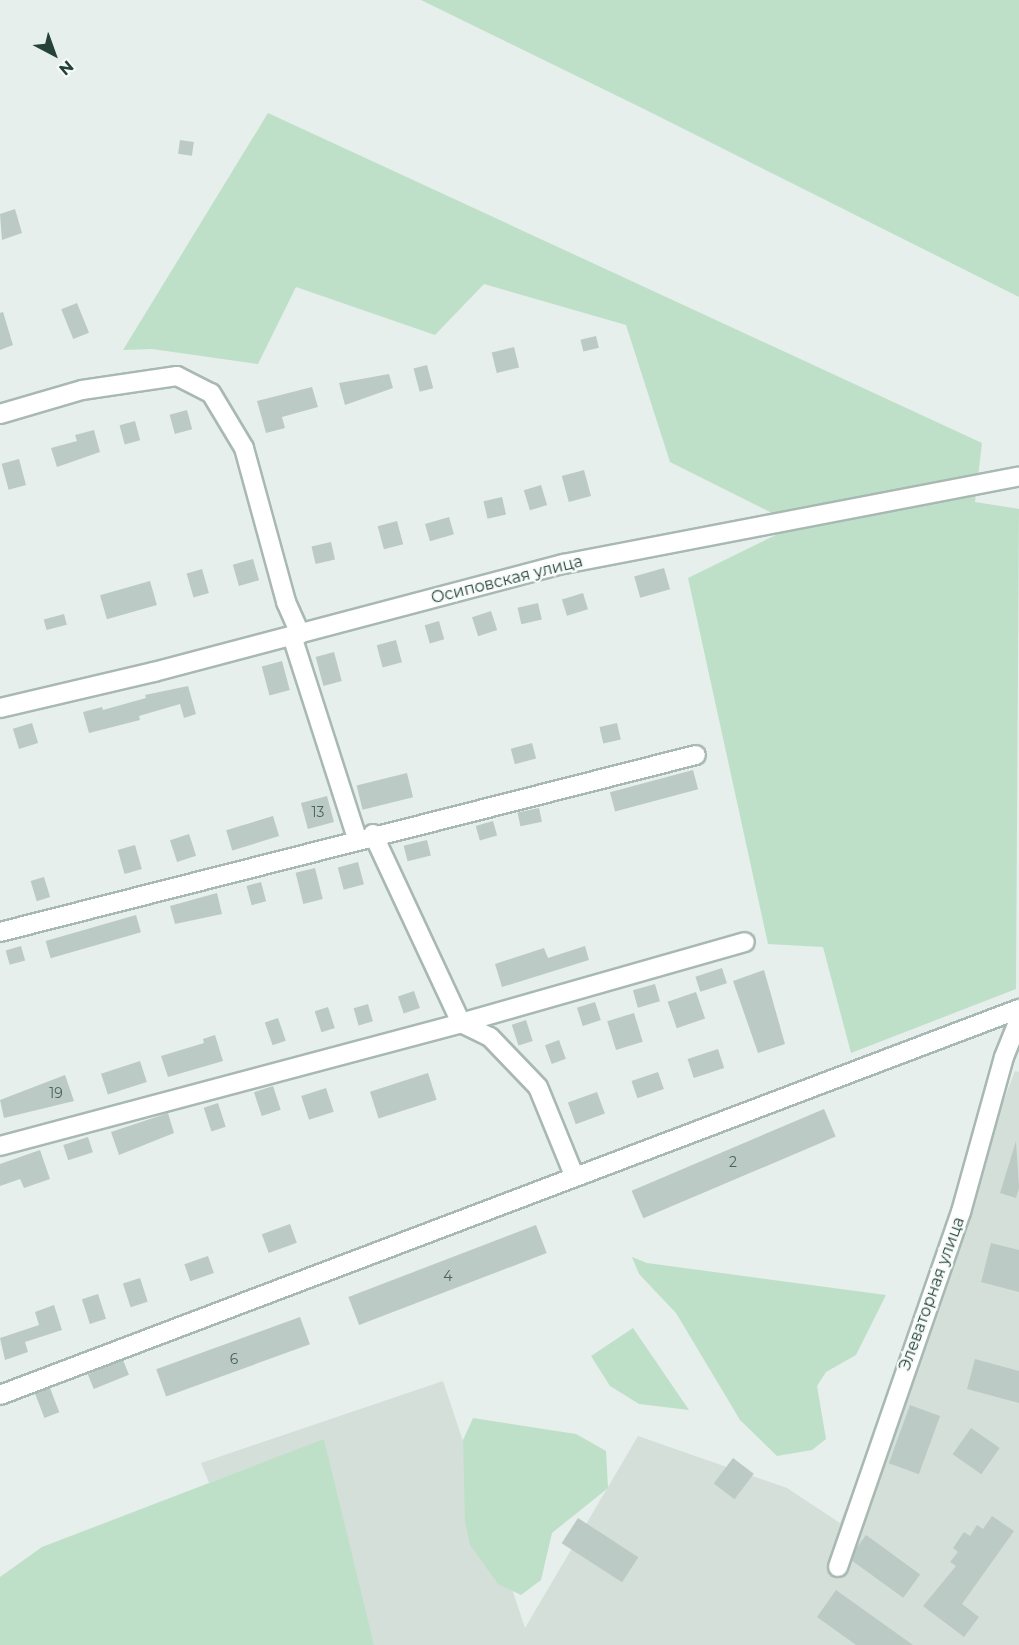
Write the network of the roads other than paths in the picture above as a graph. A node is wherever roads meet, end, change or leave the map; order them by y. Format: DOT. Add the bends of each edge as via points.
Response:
graph roads {
  1 [pos="0,414"];
  2 [pos="1019,476"];
  3 [pos="296,635"];
  4 [pos="0,708"];
  5 [pos="696,755"];
  6 [pos="365,837"];
  7 [pos="0,932"];
  8 [pos="745,942"];
  9 [pos="1019,1009"];
  10 [pos="1019,1020"];
  11 [pos="461,1023"];
  12 [pos="0,1146"];
  13 [pos="574,1175"];
  14 [pos="0,1395"];
  15 [pos="838,1567"];
  1 -- 3 [label="street" via="82,390 177,375 211,393 244,448"];
  2 -- 3 [label="street, Осиповская улица" via="564,564"];
  3 -- 4 [label="street, Осиповская улица"];
  3 -- 6 [label="street"];
  5 -- 6 [label="street"];
  6 -- 7 [label="street"];
  6 -- 11 [label="street"];
  8 -- 11 [label="street"];
  9 -- 13 [label="street"];
  10 -- 15 [label="street, Элеваторная улица" via="1004,1057 962,1212"];
  11 -- 12 [label="street"];
  11 -- 13 [label="street" via="490,1037 538,1087"];
  13 -- 14 [label="street"];
}
